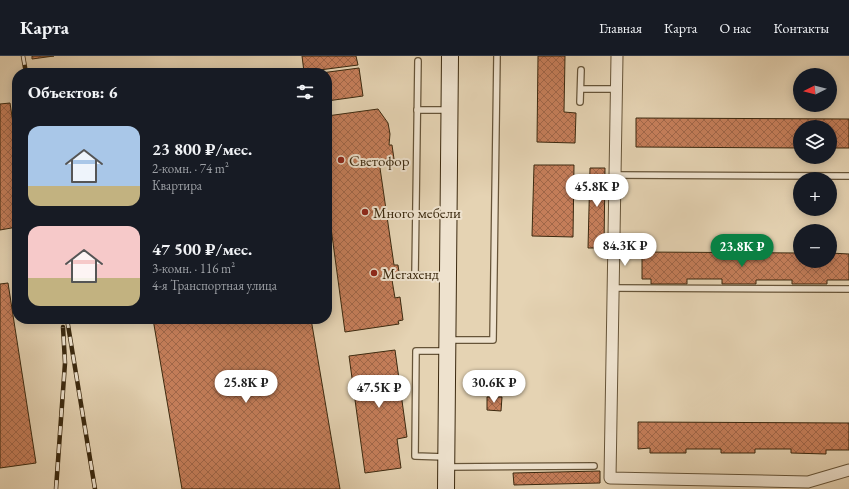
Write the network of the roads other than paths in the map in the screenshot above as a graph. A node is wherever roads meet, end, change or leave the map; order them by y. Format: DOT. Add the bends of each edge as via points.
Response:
graph roads {
  1 [pos="450,56"];
  2 [pos="497,56"];
  3 [pos="617,56"];
  4 [pos="418,62"];
  5 [pos="581,70"];
  6 [pos="581,88"];
  7 [pos="616,89"];
  8 [pos="580,102"];
  9 [pos="417,110"];
  10 [pos="449,110"];
  11 [pos="615,175"];
  12 [pos="849,176"];
  13 [pos="448,276"];
  14 [pos="613,288"];
  15 [pos="849,290"];
  16 [pos="447,345"];
  17 [pos="446,462"];
  18 [pos="594,466"];
  19 [pos="849,470"];
  20 [pos="446,489"];
  1 -- 10 [label="main road"];
  2 -- 16 [label="lane" via="493,340"];
  3 -- 7 [label="street"];
  4 -- 9 [label="lane"];
  5 -- 6 [label="lane"];
  6 -- 7 [label="lane"];
  6 -- 8 [label="lane"];
  7 -- 11 [label="street"];
  9 -- 10 [label="lane"];
  9 -- 13 [label="lane" via="415,276"];
  10 -- 13 [label="main road"];
  11 -- 12 [label="lane"];
  11 -- 14 [label="street"];
  13 -- 16 [label="main road"];
  14 -- 15 [label="lane"];
  14 -- 19 [label="street" via="610,478 808,482"];
  16 -- 17 [label="main road"];
  16 -- 17 [label="lane" via="416,351 415,456"];
  17 -- 18 [label="lane"];
  17 -- 20 [label="main road"];
}
